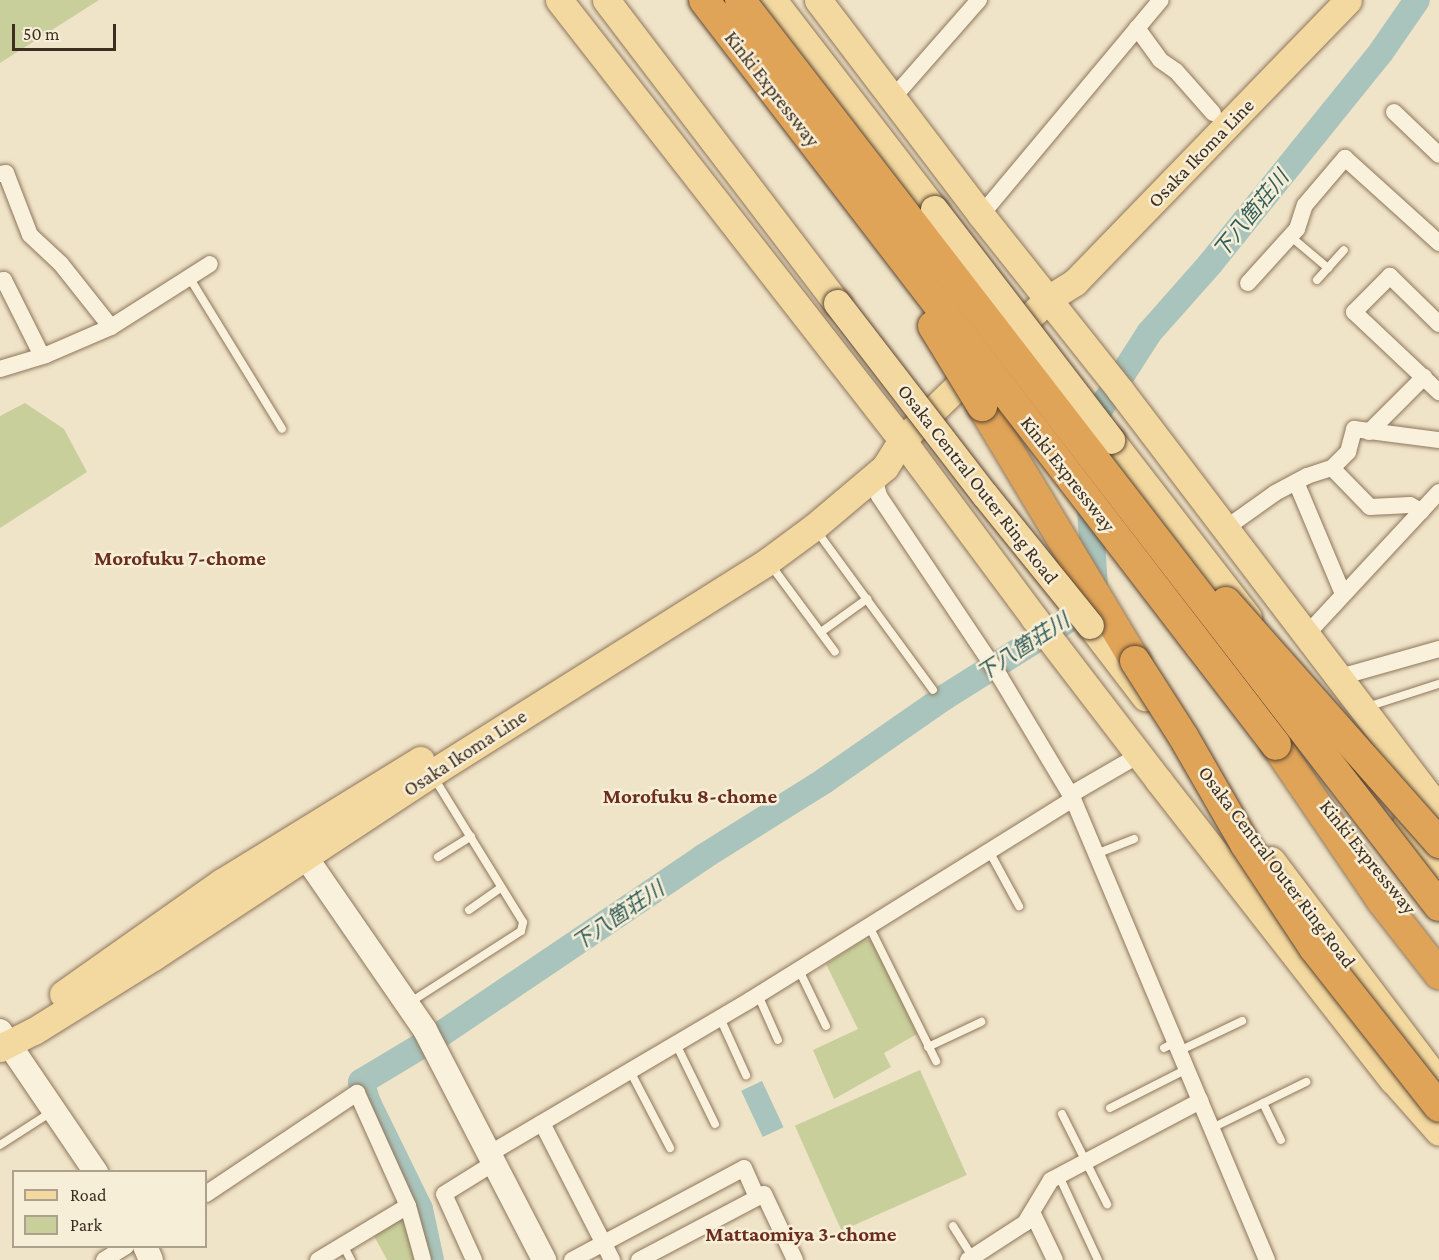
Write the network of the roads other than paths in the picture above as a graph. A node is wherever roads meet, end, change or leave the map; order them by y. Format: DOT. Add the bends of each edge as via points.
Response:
graph roads {
  1 [pos="559,0"];
  2 [pos="587,0"];
  3 [pos="606,0"];
  4 [pos="704,0"];
  5 [pos="740,0"];
  6 [pos="773,0"];
  7 [pos="979,0"];
  8 [pos="1161,0"];
  9 [pos="1324,0"];
  10 [pos="1348,0"];
  11 [pos="817,1"];
  12 [pos="1137,28"];
  13 [pos="892,99"];
  14 [pos="1394,112"];
  15 [pos="1213,113"];
  16 [pos="650,118"];
  17 [pos="1439,154"];
  18 [pos="0,174"];
  19 [pos="981,214"];
  20 [pos="1290,236"];
  21 [pos="1439,243"];
  22 [pos="1344,250"];
  23 [pos="210,264"];
  24 [pos="1328,268"];
  25 [pos="189,277"];
  26 [pos="1317,280"];
  27 [pos="0,281"];
  28 [pos="1248,282"];
  29 [pos="1048,299"];
  30 [pos="1439,324"];
  31 [pos="111,327"];
  32 [pos="42,356"];
  33 [pos="0,369"];
  34 [pos="1424,377"];
  35 [pos="1439,392"];
  36 [pos="282,429"];
  37 [pos="1369,432"];
  38 [pos="902,440"];
  39 [pos="1439,440"];
  40 [pos="1100,468"];
  41 [pos="1332,468"];
  42 [pos="873,478"];
  43 [pos="1296,482"];
  44 [pos="1433,501"];
  45 [pos="814,527"];
  46 [pos="1226,528"];
  47 [pos="768,561"];
  48 [pos="1343,594"];
  49 [pos="867,599"];
  50 [pos="821,632"];
  51 [pos="1307,634"];
  52 [pos="1439,649"];
  53 [pos="835,652"];
  54 [pos="1340,677"];
  55 [pos="1438,684"];
  56 [pos="933,690"];
  57 [pos="1314,702"];
  58 [pos="1364,708"];
  59 [pos="1335,730"];
  60 [pos="1276,745"];
  61 [pos="1139,755"];
  62 [pos="432,773"];
  63 [pos="1216,785"];
  64 [pos="1071,797"];
  65 [pos="1439,809"];
  66 [pos="1439,824"];
  67 [pos="471,836"];
  68 [pos="1134,839"];
  69 [pos="1439,843"];
  70 [pos="299,847"];
  71 [pos="989,851"];
  72 [pos="1096,854"];
  73 [pos="438,857"];
  74 [pos="1439,867"];
  75 [pos="500,888"];
  76 [pos="1019,906"];
  77 [pos="1439,906"];
  78 [pos="469,910"];
  79 [pos="869,926"];
  80 [pos="1439,944"];
  81 [pos="799,969"];
  82 [pos="1439,974"];
  83 [pos="758,995"];
  84 [pos="408,1004"];
  85 [pos="1335,1006"];
  86 [pos="720,1018"];
  87 [pos="1242,1021"];
  88 [pos="981,1022"];
  89 [pos="825,1026"];
  90 [pos="778,1040"];
  91 [pos="3,1041"];
  92 [pos="676,1044"];
  93 [pos="928,1047"];
  94 [pos="1173,1047"];
  95 [pos="936,1061"];
  96 [pos="1187,1069"];
  97 [pos="630,1071"];
  98 [pos="746,1075"];
  99 [pos="1306,1082"];
  100 [pos="1439,1082"];
  101 [pos="1200,1101"];
  102 [pos="1263,1103"];
  103 [pos="1439,1107"];
  104 [pos="1110,1108"];
  105 [pos="55,1110"];
  106 [pos="1062,1114"];
  107 [pos="542,1123"];
  108 [pos="715,1124"];
  109 [pos="1212,1128"];
  110 [pos="1439,1132"];
  111 [pos="1281,1140"];
  112 [pos="0,1145"];
  113 [pos="670,1148"];
  114 [pos="491,1158"];
  115 [pos="1086,1162"];
  116 [pos="95,1170"];
  117 [pos="1059,1176"];
  118 [pos="207,1193"];
  119 [pos="757,1197"];
  120 [pos="1107,1204"];
  121 [pos="408,1206"];
  122 [pos="1032,1212"];
  123 [pos="953,1227"];
  124 [pos="603,1242"];
  125 [pos="123,1248"];
  126 [pos="347,1253"];
  127 [pos="970,1259"];
  128 [pos="104,1260"];
  129 [pos="318,1260"];
  130 [pos="423,1260"];
  131 [pos="474,1260"];
  132 [pos="544,1260"];
  133 [pos="572,1260"];
  134 [pos="612,1260"];
  135 [pos="639,1260"];
  136 [pos="795,1260"];
  137 [pos="1055,1260"];
  138 [pos="1098,1260"];
  139 [pos="1267,1260"];
  1 -- 16 [label="main road"];
  2 -- 16 [label="main road"];
  3 -- 63 [label="main road, Osaka Central Outer Ring Road, bridge" via="985,495"];
  4 -- 60 [label="highway, Kinki Expressway, bridge"];
  4 -- 103 [label="highway, bridge" via="747,68 937,332 1183,735 1245,844 1314,948"];
  5 -- 40 [label="highway, Kinki Expressway, bridge"];
  6 -- 57 [label="main road, bridge"];
  7 -- 13 [label="street"];
  8 -- 12 [label="street"];
  9 -- 15 [label="main road, Osaka Ikoma Line"];
  10 -- 29 [label="main road, Osaka Ikoma Line" via="1075,282"];
  11 -- 13 [label="main road"];
  12 -- 15 [label="street" via="1160,60 1176,71"];
  12 -- 19 [label="street"];
  13 -- 19 [label="main road"];
  14 -- 17 [label="street"];
  15 -- 29 [label="main road, Osaka Ikoma Line" via="1064,267"];
  16 -- 38 [label="main road"];
  18 -- 31 [label="street" via="6,173 30,235 61,264"];
  19 -- 29 [label="main road"];
  20 -- 21 [label="street" via="1297,229 1305,205 1344,158"];
  20 -- 24 [label="lane"];
  20 -- 28 [label="street"];
  22 -- 24 [label="lane"];
  23 -- 25 [label="street"];
  24 -- 26 [label="lane"];
  25 -- 31 [label="street"];
  25 -- 36 [label="lane"];
  27 -- 32 [label="street" via="4,280"];
  29 -- 38 [label="main road, Osaka Ikoma Line"];
  29 -- 46 [label="main road"];
  30 -- 34 [label="street" via="1390,276 1354,312"];
  31 -- 32 [label="street"];
  32 -- 33 [label="street"];
  34 -- 35 [label="street"];
  34 -- 37 [label="street"];
  37 -- 39 [label="street"];
  37 -- 41 [label="street" via="1354,429 1348,452"];
  38 -- 42 [label="main road, Osaka Ikoma Line"];
  38 -- 61 [label="main road"];
  38 -- 70 [label="main road, Osaka Ikoma Line" via="873,455 759,547 423,759"];
  40 -- 57 [label="highway, bridge" via="1157,525"];
  40 -- 77 [label="highway, Kinki Expressway, bridge"];
  41 -- 43 [label="street"];
  41 -- 44 [label="street" via="1370,507"];
  42 -- 45 [label="main road, Osaka Ikoma Line"];
  42 -- 64 [label="street" via="879,496 1000,677"];
  43 -- 46 [label="street"];
  43 -- 48 [label="street"];
  44 -- 48 [label="street"];
  45 -- 47 [label="main road, Osaka Ikoma Line"];
  45 -- 49 [label="lane"];
  46 -- 51 [label="main road"];
  47 -- 50 [label="lane"];
  47 -- 62 [label="main road, Osaka Ikoma Line"];
  48 -- 51 [label="street"];
  49 -- 50 [label="lane"];
  49 -- 56 [label="lane"];
  50 -- 53 [label="lane"];
  51 -- 54 [label="main road"];
  52 -- 54 [label="street"];
  54 -- 58 [label="main road"];
  55 -- 58 [label="lane"];
  57 -- 59 [label="main road"];
  57 -- 69 [label="highway, bridge"];
  58 -- 65 [label="main road"];
  59 -- 66 [label="main road" via="1407,791"];
  59 -- 74 [label="main road"];
  60 -- 80 [label="highway, Kinki Expressway"];
  60 -- 82 [label="highway" via="1382,901"];
  61 -- 64 [label="street"];
  61 -- 85 [label="main road"];
  62 -- 67 [label="lane"];
  62 -- 70 [label="main road, Osaka Ikoma Line"];
  63 -- 85 [label="main road" via="1293,941"];
  63 -- 100 [label="main road, Osaka Central Outer Ring Road"];
  64 -- 71 [label="street"];
  64 -- 72 [label="street"];
  67 -- 73 [label="lane"];
  67 -- 75 [label="lane"];
  68 -- 72 [label="lane"];
  70 -- 84 [label="street"];
  70 -- 91 [label="main road, Osaka Ikoma Line" via="153,957 34,1031"];
  71 -- 76 [label="lane"];
  71 -- 79 [label="street"];
  72 -- 94 [label="street"];
  75 -- 78 [label="lane"];
  75 -- 84 [label="lane" via="523,922 521,931"];
  79 -- 81 [label="street"];
  79 -- 93 [label="lane"];
  81 -- 83 [label="street"];
  81 -- 89 [label="lane"];
  83 -- 86 [label="street"];
  83 -- 90 [label="lane"];
  84 -- 114 [label="street"];
  85 -- 110 [label="main road"];
  86 -- 92 [label="street"];
  86 -- 98 [label="lane"];
  87 -- 94 [label="lane"];
  88 -- 93 [label="lane"];
  91 -- 105 [label="street"];
  92 -- 97 [label="street"];
  92 -- 108 [label="lane"];
  93 -- 95 [label="lane"];
  94 -- 96 [label="street"];
  96 -- 101 [label="street"];
  96 -- 104 [label="lane"];
  97 -- 107 [label="street"];
  97 -- 113 [label="lane"];
  99 -- 102 [label="lane"];
  101 -- 109 [label="street"];
  101 -- 115 [label="street"];
  102 -- 109 [label="lane"];
  102 -- 111 [label="lane"];
  105 -- 112 [label="lane"];
  105 -- 116 [label="street"];
  106 -- 115 [label="lane"];
  107 -- 114 [label="street"];
  107 -- 124 [label="street"];
  109 -- 139 [label="street"];
  114 -- 131 [label="street" via="444,1194"];
  114 -- 132 [label="street"];
  115 -- 117 [label="street"];
  115 -- 120 [label="lane"];
  117 -- 122 [label="street" via="1050,1180"];
  117 -- 138 [label="lane"];
  118 -- 121 [label="street" via="357,1093"];
  119 -- 124 [label="street" via="744,1168"];
  119 -- 135 [label="street"];
  119 -- 136 [label="street" via="764,1194"];
  121 -- 126 [label="street"];
  121 -- 130 [label="street"];
  122 -- 127 [label="street" via="1025,1223"];
  122 -- 137 [label="street"];
  123 -- 127 [label="lane"];
  124 -- 133 [label="street"];
  124 -- 134 [label="street"];
  125 -- 128 [label="street"];
  126 -- 129 [label="street"];
}
